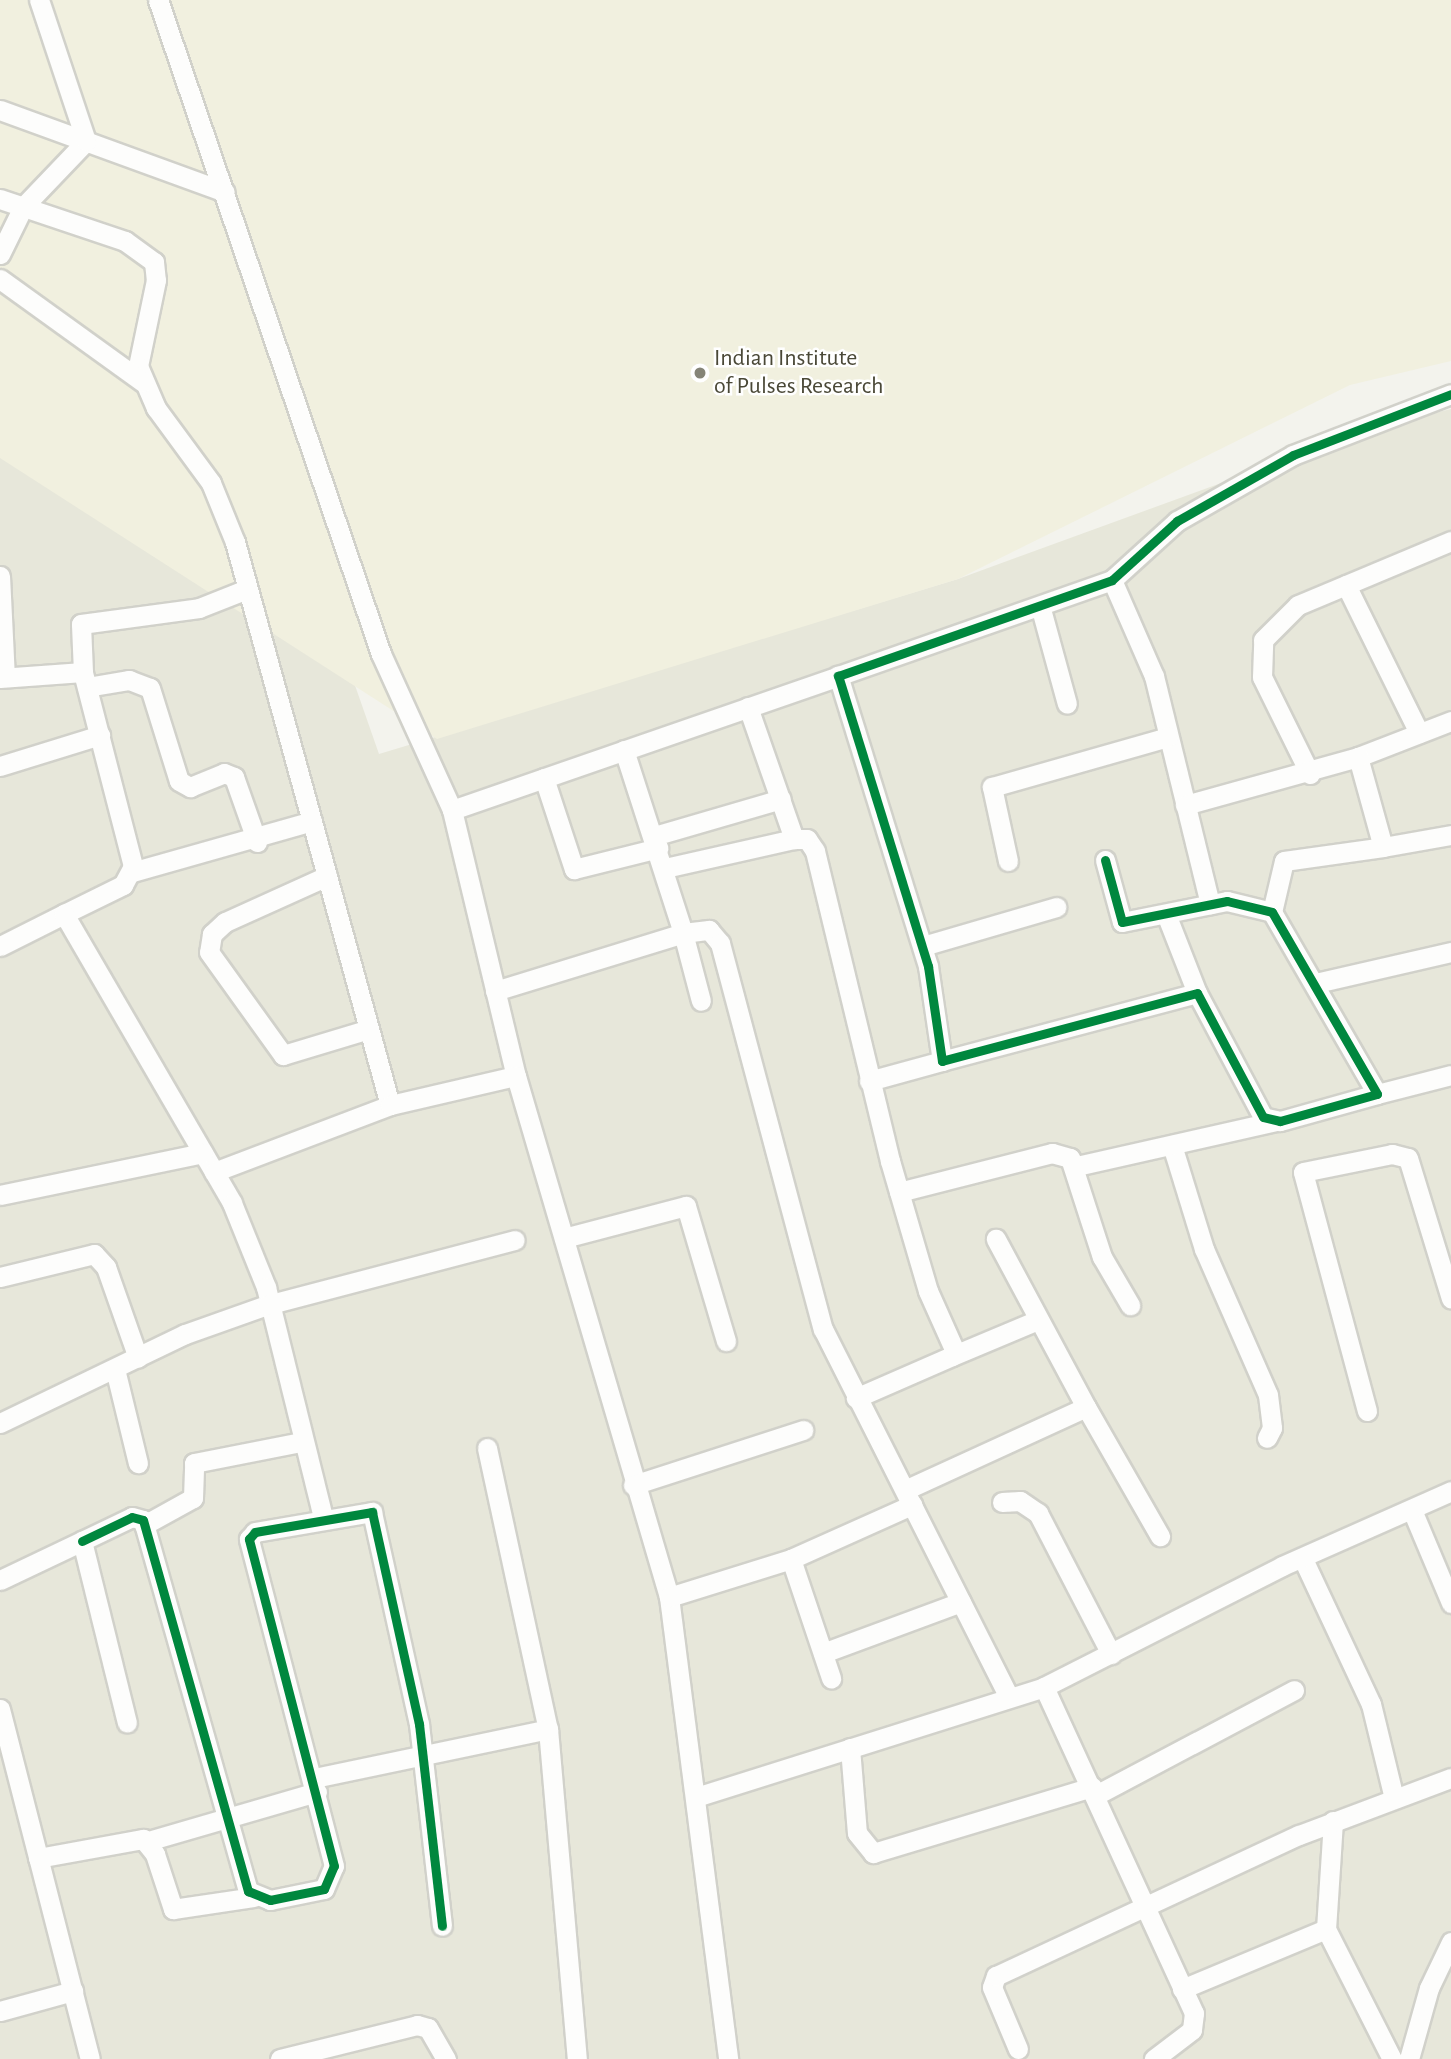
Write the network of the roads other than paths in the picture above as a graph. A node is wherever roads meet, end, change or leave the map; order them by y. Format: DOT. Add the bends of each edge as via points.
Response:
graph roads {
  1 [pos="39,0"];
  2 [pos="158,0"];
  3 [pos="0,110"];
  4 [pos="86,141"];
  5 [pos="225,192"];
  6 [pos="0,199"];
  7 [pos="23,207"];
  8 [pos="0,254"];
  9 [pos="0,279"];
  10 [pos="143,382"];
  11 [pos="1451,394"];
  12 [pos="1451,541"];
  13 [pos="0,576"];
  14 [pos="1112,580"];
  15 [pos="1346,585"];
  16 [pos="247,589"];
  17 [pos="1041,609"];
  18 [pos="838,676"];
  19 [pos="2,678"];
  20 [pos="85,679"];
  21 [pos="1068,704"];
  22 [pos="748,707"];
  23 [pos="1451,721"];
  24 [pos="1419,733"];
  25 [pos="100,736"];
  26 [pos="1168,737"];
  27 [pos="624,750"];
  28 [pos="1358,757"];
  29 [pos="0,766"];
  30 [pos="1310,774"];
  31 [pos="544,778"];
  32 [pos="781,799"];
  33 [pos="1185,805"];
  34 [pos="452,810"];
  35 [pos="312,821"];
  36 [pos="1451,835"];
  37 [pos="794,839"];
  38 [pos="257,842"];
  39 [pos="656,842"];
  40 [pos="1383,847"];
  41 [pos="1105,860"];
  42 [pos="1008,861"];
  43 [pos="664,868"];
  44 [pos="132,873"];
  45 [pos="327,876"];
  46 [pos="1210,904"];
  47 [pos="1056,907"];
  48 [pos="1272,912"];
  49 [pos="64,914"];
  50 [pos="1166,914"];
  51 [pos="683,933"];
  52 [pos="0,946"];
  53 [pos="923,946"];
  54 [pos="1451,952"];
  55 [pos="1316,983"];
  56 [pos="495,991"];
  57 [pos="1197,993"];
  58 [pos="701,1001"];
  59 [pos="369,1029"];
  60 [pos="942,1061"];
  61 [pos="1451,1075"];
  62 [pos="516,1076"];
  63 [pos="869,1081"];
  64 [pos="1377,1094"];
  65 [pos="390,1105"];
  66 [pos="1280,1121"];
  67 [pos="1172,1145"];
  68 [pos="204,1153"];
  69 [pos="1076,1166"];
  70 [pos="214,1172"];
  71 [pos="900,1192"];
  72 [pos="0,1195"];
  73 [pos="564,1238"];
  74 [pos="996,1239"];
  75 [pos="515,1240"];
  76 [pos="0,1277"];
  77 [pos="1451,1299"];
  78 [pos="267,1305"];
  79 [pos="1130,1305"];
  80 [pos="1038,1320"];
  81 [pos="726,1341"];
  82 [pos="953,1356"];
  83 [pos="138,1358"];
  84 [pos="115,1369"];
  85 [pos="856,1398"];
  86 [pos="1086,1407"];
  87 [pos="1367,1412"];
  88 [pos="0,1423"];
  89 [pos="803,1430"];
  90 [pos="1267,1438"];
  91 [pos="301,1441"];
  92 [pos="488,1448"];
  93 [pos="138,1462"];
  94 [pos="633,1485"];
  95 [pos="1451,1491"];
  96 [pos="909,1497"];
  97 [pos="1002,1502"];
  98 [pos="1412,1510"];
  99 [pos="323,1518"];
  100 [pos="145,1525"];
  101 [pos="1160,1536"];
  102 [pos="82,1541"];
  103 [pos="791,1559"];
  104 [pos="1303,1559"];
  105 [pos="0,1580"];
  106 [pos="669,1597"];
  107 [pos="961,1602"];
  108 [pos="1451,1604"];
  109 [pos="822,1653"];
  110 [pos="1111,1654"];
  111 [pos="831,1678"];
  112 [pos="1044,1687"];
  113 [pos="1294,1690"];
  114 [pos="1009,1698"];
  115 [pos="0,1709"];
  116 [pos="127,1723"];
  117 [pos="548,1729"];
  118 [pos="850,1748"];
  119 [pos="423,1756"];
  120 [pos="1451,1778"];
  121 [pos="9,1783"];
  122 [pos="316,1785"];
  123 [pos="1094,1791"];
  124 [pos="696,1797"];
  125 [pos="1394,1798"];
  126 [pos="224,1816"];
  127 [pos="1333,1821"];
  128 [pos="148,1841"];
  129 [pos="38,1858"];
  130 [pos="253,1897"];
  131 [pos="1149,1908"];
  132 [pos="442,1926"];
  133 [pos="1326,1929"];
  134 [pos="1451,1942"];
  135 [pos="1182,1989"];
  136 [pos="73,1991"];
  137 [pos="0,2011"];
  138 [pos="1018,2049"];
  139 [pos="90,2059"];
  140 [pos="281,2059"];
  141 [pos="446,2059"];
  142 [pos="578,2059"];
  143 [pos="728,2059"];
  144 [pos="1154,2059"];
  145 [pos="1392,2059"];
  146 [pos="1409,2059"];
  1 -- 4 [label="street"];
  2 -- 5 [label="street"];
  3 -- 4 [label="street"];
  4 -- 5 [label="street"];
  4 -- 7 [label="street"];
  5 -- 34 [label="street" via="381,654"];
  6 -- 7 [label="street"];
  7 -- 8 [label="street"];
  7 -- 10 [label="street" via="149,254 156,280 139,354"];
  9 -- 10 [label="street"];
  10 -- 16 [label="street" via="211,483"];
  11 -- 14 [label="street" via="1293,455 1177,521"];
  12 -- 15 [label="street"];
  13 -- 19 [label="street"];
  14 -- 17 [label="street"];
  14 -- 26 [label="street" via="1154,676"];
  15 -- 24 [label="street"];
  15 -- 30 [label="street" via="1288,613 1263,640 1259,658 1262,677"];
  16 -- 20 [label="street" via="199,608 85,620 80,632"];
  16 -- 35 [label="street"];
  17 -- 18 [label="street"];
  17 -- 21 [label="street"];
  18 -- 22 [label="street"];
  18 -- 53 [label="street"];
  19 -- 20 [label="street"];
  20 -- 25 [label="street"];
  20 -- 38 [label="street" via="129,680 149,688 179,781 190,787 224,773 234,777"];
  22 -- 27 [label="street"];
  22 -- 32 [label="street"];
  23 -- 24 [label="street"];
  24 -- 28 [label="street"];
  25 -- 29 [label="street"];
  25 -- 44 [label="street"];
  26 -- 33 [label="street"];
  26 -- 42 [label="street" via="992,787"];
  27 -- 31 [label="street"];
  27 -- 39 [label="street"];
  28 -- 30 [label="street"];
  28 -- 40 [label="street"];
  30 -- 33 [label="street"];
  31 -- 34 [label="street"];
  31 -- 39 [label="street" via="574,869"];
  32 -- 37 [label="street"];
  32 -- 39 [label="street"];
  33 -- 46 [label="street"];
  34 -- 56 [label="street"];
  35 -- 38 [label="street"];
  35 -- 45 [label="street"];
  36 -- 40 [label="street"];
  37 -- 43 [label="street"];
  37 -- 63 [label="street" via="807,839 815,850"];
  38 -- 44 [label="street"];
  39 -- 43 [label="street"];
  40 -- 48 [label="street" via="1284,861"];
  41 -- 50 [label="street" via="1122,922"];
  43 -- 51 [label="street"];
  44 -- 49 [label="street" via="122,885"];
  45 -- 59 [label="street"];
  45 -- 59 [label="street" via="225,922 212,934 209,952 283,1055"];
  46 -- 48 [label="street" via="1242,902"];
  46 -- 50 [label="street"];
  47 -- 53 [label="street"];
  48 -- 55 [label="street"];
  49 -- 52 [label="street"];
  49 -- 68 [label="street"];
  50 -- 57 [label="street"];
  51 -- 56 [label="street"];
  51 -- 58 [label="street"];
  51 -- 85 [label="street" via="709,930 717,937 815,1309"];
  53 -- 60 [label="street"];
  54 -- 55 [label="street"];
  55 -- 64 [label="street"];
  56 -- 62 [label="street"];
  57 -- 60 [label="street"];
  57 -- 66 [label="street" via="1254,1109"];
  59 -- 65 [label="street"];
  60 -- 63 [label="street"];
  61 -- 64 [label="street"];
  62 -- 65 [label="street"];
  62 -- 73 [label="street"];
  63 -- 71 [label="street"];
  64 -- 66 [label="street"];
  65 -- 70 [label="street"];
  66 -- 67 [label="street"];
  67 -- 69 [label="street"];
  67 -- 90 [label="street" via="1204,1250 1268,1395 1272,1428"];
  68 -- 70 [label="street"];
  68 -- 72 [label="street"];
  69 -- 71 [label="street" via="1052,1153"];
  69 -- 79 [label="street" via="1094,1238"];
  70 -- 78 [label="street" via="261,1275"];
  71 -- 82 [label="street"];
  73 -- 81 [label="street" via="686,1206"];
  73 -- 94 [label="street"];
  74 -- 80 [label="street"];
  75 -- 78 [label="street"];
  76 -- 83 [label="street" via="94,1254 106,1267"];
  77 -- 87 [label="street" via="1408,1158 1392,1154 1303,1172"];
  78 -- 83 [label="street"];
  78 -- 91 [label="street"];
  80 -- 82 [label="street"];
  80 -- 86 [label="street"];
  82 -- 85 [label="street"];
  83 -- 84 [label="street"];
  84 -- 88 [label="street"];
  84 -- 93 [label="street"];
  85 -- 96 [label="street"];
  86 -- 96 [label="street"];
  86 -- 101 [label="street"];
  89 -- 94 [label="street"];
  91 -- 99 [label="street"];
  91 -- 100 [label="street" via="194,1463 194,1498"];
  92 -- 117 [label="street"];
  94 -- 106 [label="street"];
  95 -- 98 [label="street"];
  96 -- 103 [label="street"];
  96 -- 107 [label="street"];
  97 -- 110 [label="street" via="1020,1501 1038,1513"];
  98 -- 104 [label="street"];
  98 -- 108 [label="street"];
  99 -- 119 [label="street" via="365,1510 373,1515"];
  99 -- 122 [label="street" via="249,1539"];
  100 -- 102 [label="street" via="136,1516"];
  100 -- 126 [label="street"];
  102 -- 105 [label="street"];
  102 -- 116 [label="street"];
  103 -- 106 [label="street"];
  103 -- 109 [label="street"];
  104 -- 110 [label="street"];
  104 -- 125 [label="street" via="1371,1704"];
  106 -- 124 [label="street"];
  107 -- 109 [label="street"];
  107 -- 114 [label="street"];
  109 -- 111 [label="street"];
  110 -- 112 [label="street"];
  112 -- 114 [label="street"];
  112 -- 123 [label="street"];
  113 -- 123 [label="street"];
  114 -- 118 [label="street"];
  115 -- 121 [label="street"];
  117 -- 119 [label="street"];
  117 -- 142 [label="street"];
  118 -- 123 [label="street" via="857,1833 873,1853"];
  118 -- 124 [label="street"];
  119 -- 122 [label="street"];
  119 -- 132 [label="street"];
  120 -- 125 [label="street"];
  121 -- 129 [label="street"];
  122 -- 126 [label="street"];
  122 -- 130 [label="street" via="333,1879 313,1894"];
  123 -- 131 [label="street"];
  124 -- 143 [label="street"];
  125 -- 127 [label="street"];
  126 -- 128 [label="street"];
  126 -- 130 [label="street"];
  127 -- 131 [label="street"];
  127 -- 133 [label="street"];
  128 -- 129 [label="street"];
  128 -- 130 [label="street" via="173,1909"];
  129 -- 136 [label="street"];
  131 -- 135 [label="street"];
  131 -- 138 [label="street" via="996,1976 992,1987"];
  133 -- 135 [label="street"];
  133 -- 145 [label="street"];
  134 -- 146 [label="street" via="1429,1988"];
  135 -- 144 [label="street" via="1195,2022"];
  136 -- 137 [label="street"];
  136 -- 139 [label="street"];
  140 -- 141 [label="street" via="417,2025 428,2028"];
}
